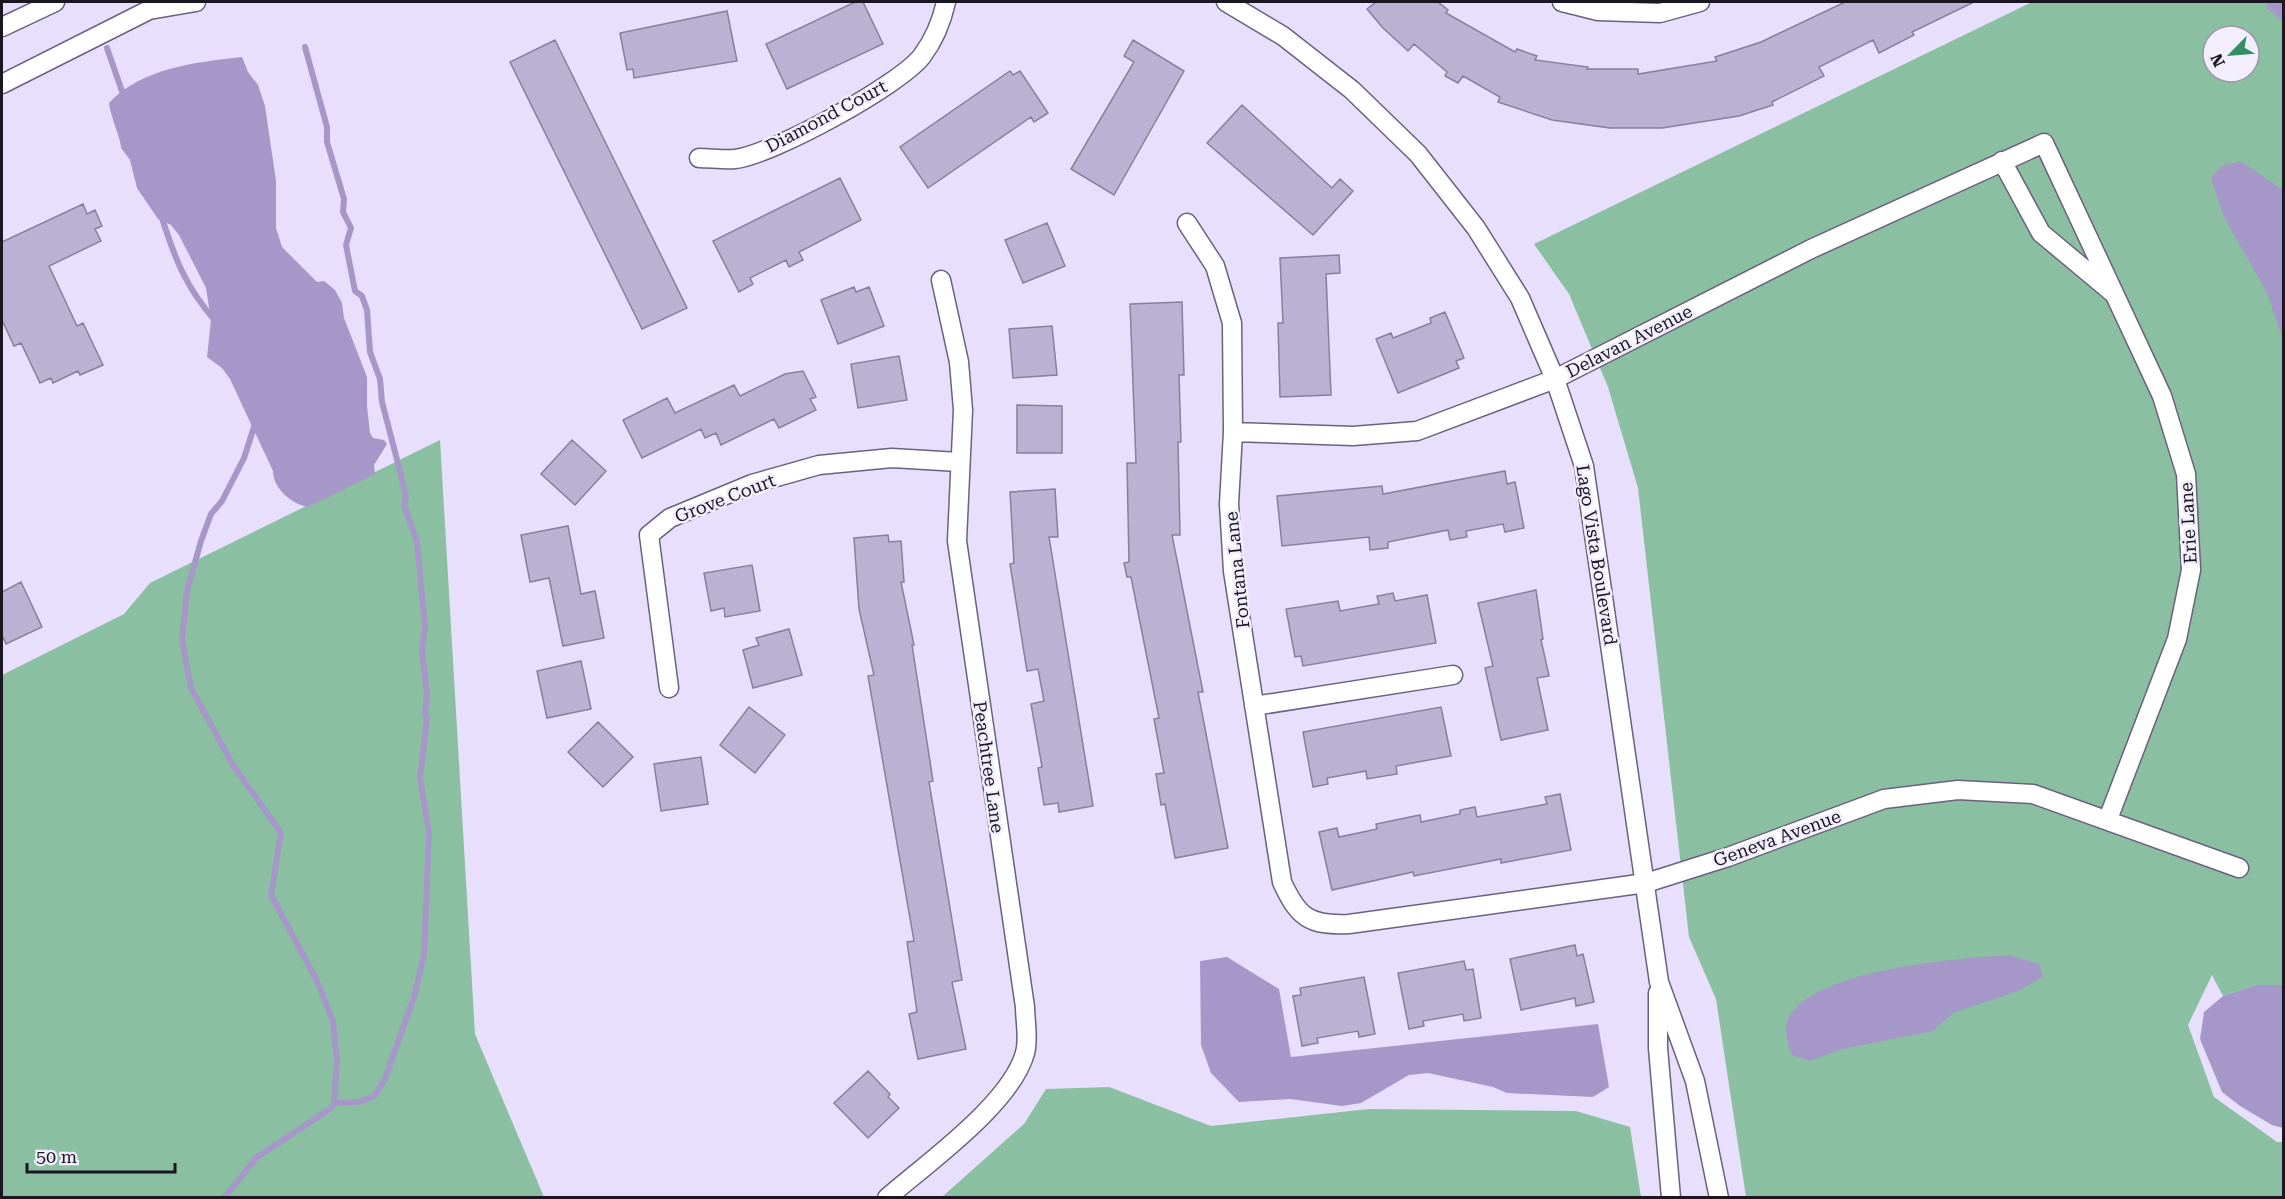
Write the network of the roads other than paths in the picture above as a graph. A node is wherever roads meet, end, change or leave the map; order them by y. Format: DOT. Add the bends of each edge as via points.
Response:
graph roads {
  1 [pos="55,2"];
  2 [pos="196,2"];
  3 [pos="946,2"];
  4 [pos="1226,2"];
  5 [pos="1562,2"];
  6 [pos="1700,2"];
  7 [pos="148,6"];
  8 [pos="2,27"];
  9 [pos="2,84"];
  10 [pos="699,158"];
  11 [pos="2002,162"];
  12 [pos="1187,223"];
  13 [pos="941,280"];
  14 [pos="2118,298"];
  15 [pos="1555,379"];
  16 [pos="1233,432"];
  17 [pos="959,462"];
  18 [pos="1453,675"];
  19 [pos="669,688"];
  20 [pos="1254,706"];
  21 [pos="2108,819"];
  22 [pos="2239,868"];
  23 [pos="1646,883"];
  24 [pos="1306,917"];
  25 [pos="1659,982"];
  26 [pos="887,1197"];
  27 [pos="1671,1197"];
  28 [pos="1719,1197"];
  1 -- 8 [label="street"];
  2 -- 7 [label="street"];
  3 -- 10 [label="street, Diamond Court" via="942,20 922,56 890,84 771,147 736,159"];
  4 -- 15 [label="street, Lago Vista Boulevard" via="1283,36 1352,90 1418,154 1476,228 1520,298"];
  5 -- 6 [label="street" via="1598,11 1660,13"];
  7 -- 9 [label="street"];
  11 -- 14 [label="street, Erie Lane" via="2041,233"];
  11 -- 14 [label="street, Erie Lane" via="2044,143"];
  11 -- 15 [label="street, Delavan Avenue" via="1811,249"];
  12 -- 16 [label="street, Fontana Lane" via="1215,266 1232,323"];
  13 -- 17 [label="street, Peachtree Lane" via="959,362 963,410"];
  14 -- 21 [label="street, Erie Lane" via="2162,396 2186,474 2191,570 2176,639"];
  15 -- 16 [label="street, Delavan Avenue" via="1417,431 1353,436"];
  15 -- 23 [label="street, Lago Vista Boulevard" via="1584,466"];
  16 -- 20 [label="street, Fontana Lane" via="1233,571"];
  17 -- 19 [label="street, Grove Court" via="892,458 819,465 752,484 670,518 649,535"];
  17 -- 26 [label="street, Peachtree Lane" via="957,541 1025,1006 1025,1052 1012,1080 993,1105"];
  18 -- 20 [label="street"];
  20 -- 24 [label="street, Fontana Lane" via="1282,882 1292,904"];
  21 -- 22 [label="street, Geneva Avenue"];
  21 -- 23 [label="street, Geneva Avenue" via="2033,794 1958,790 1884,799"];
  23 -- 24 [label="street, Geneva Avenue" via="1348,924 1324,926"];
  23 -- 25 [label="street, Lago Vista Boulevard"];
  25 -- 27 [label="street" via="1658,1048"];
  25 -- 28 [label="street, Lago Vista Boulevard" via="1695,1081"];
}
